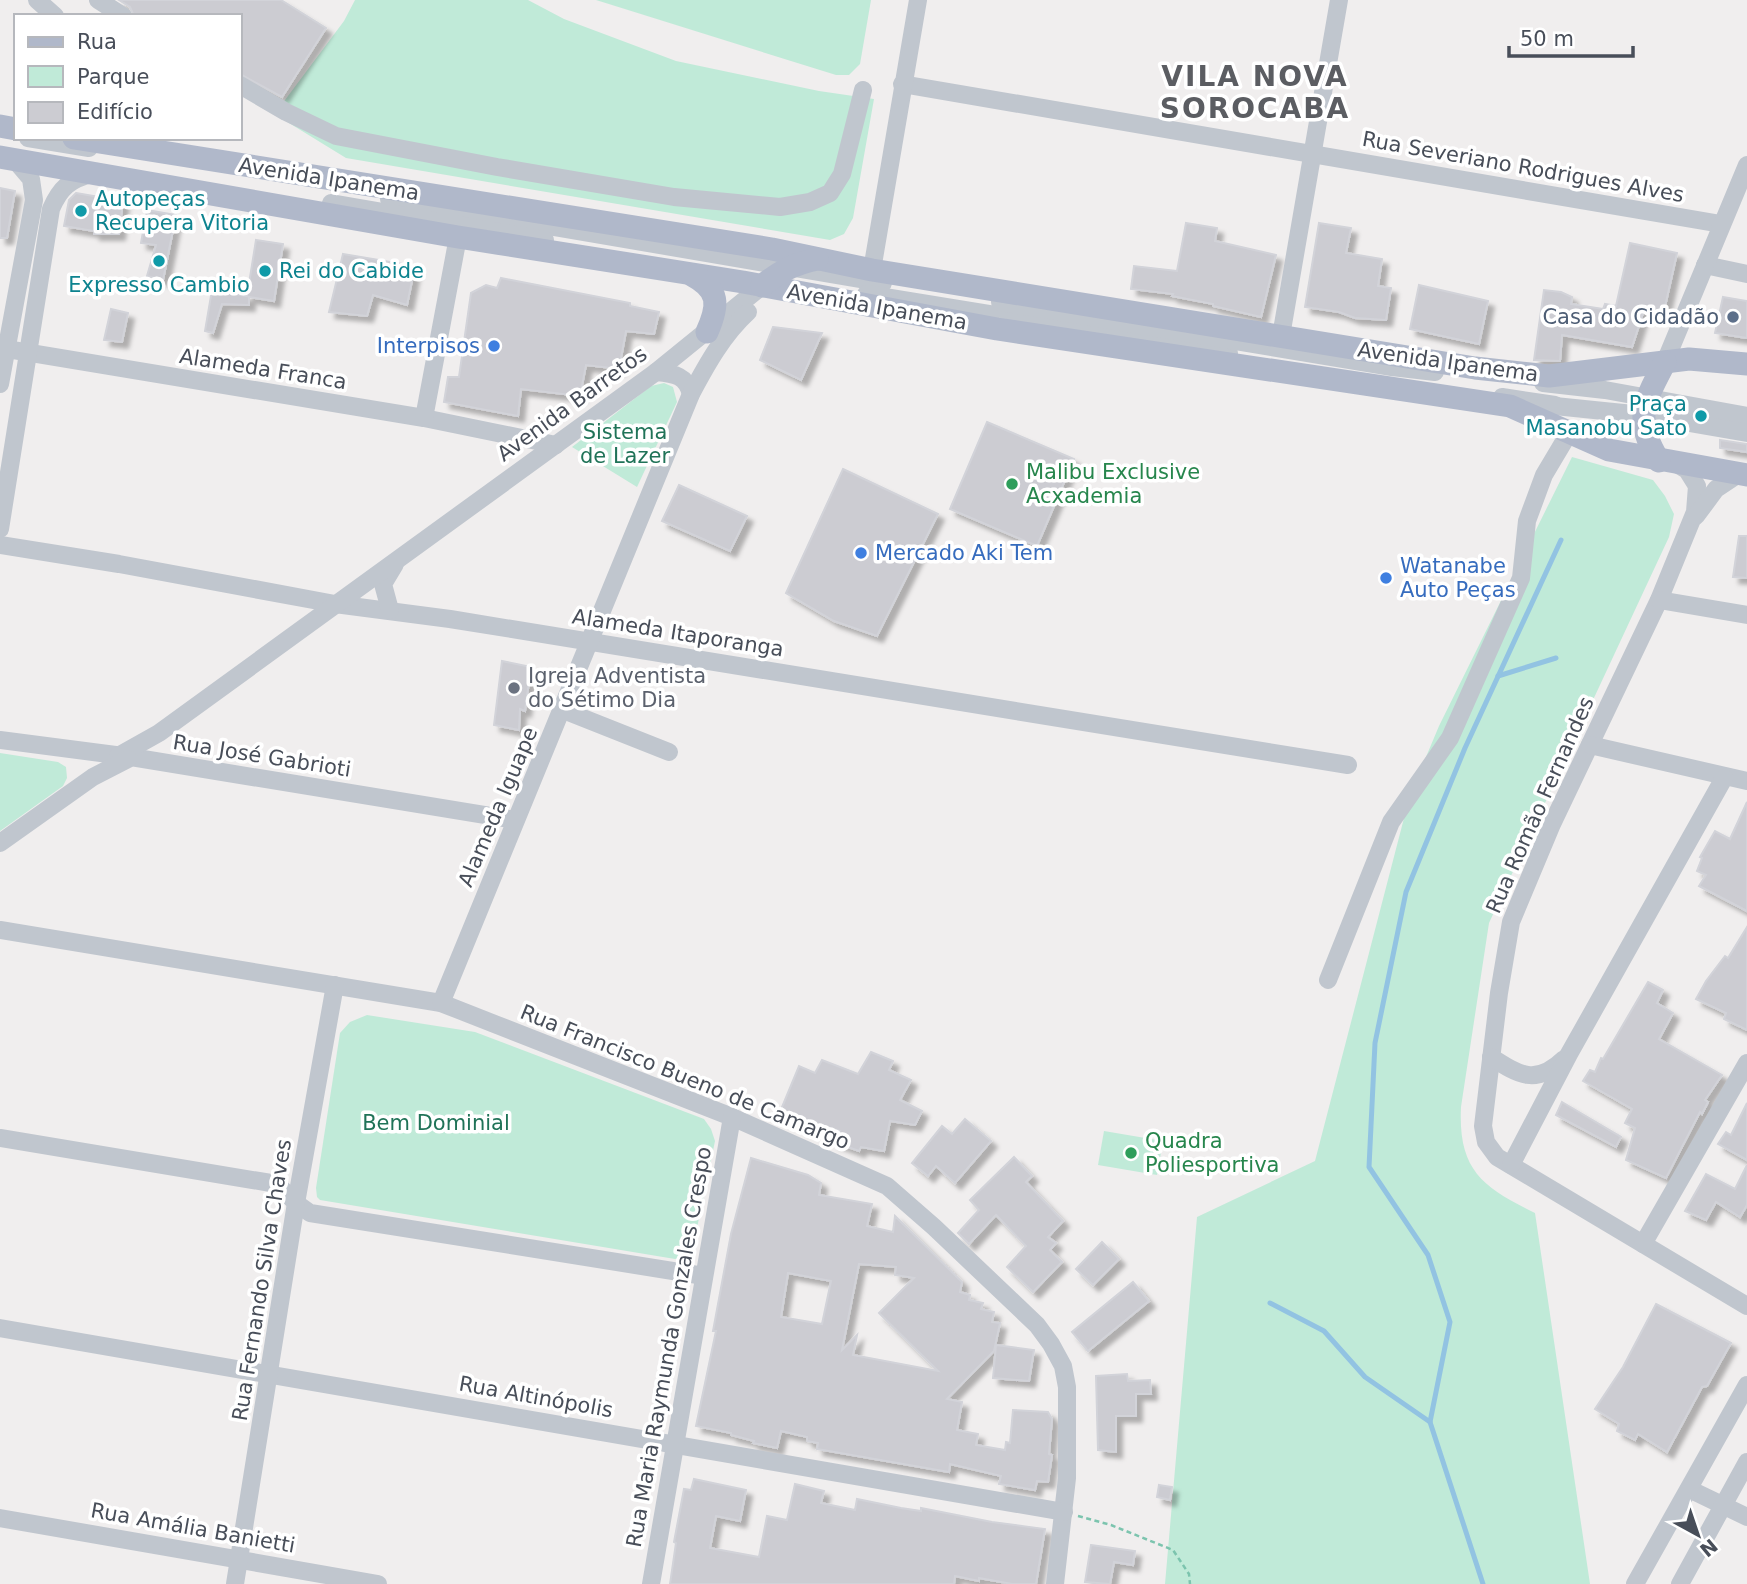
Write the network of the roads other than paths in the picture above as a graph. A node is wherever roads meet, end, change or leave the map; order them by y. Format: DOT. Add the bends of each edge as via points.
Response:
graph roads {
  1 [pos="98,0"];
  2 [pos="918,0"];
  3 [pos="1339,0"];
  4 [pos="120,14"];
  5 [pos="902,84"];
  6 [pos="242,86"];
  7 [pos="863,90"];
  8 [pos="0,134"];
  9 [pos="39,140"];
  10 [pos="87,140"];
  11 [pos="7,150"];
  12 [pos="1312,154"];
  13 [pos="1747,165"];
  14 [pos="98,173"];
  15 [pos="1721,224"];
  16 [pos="458,237"];
  17 [pos="820,258"];
  18 [pos="1705,265"];
  19 [pos="872,270"];
  20 [pos="1747,274"];
  21 [pos="692,275"];
  22 [pos="775,280"];
  23 [pos="707,332"];
  24 [pos="1281,336"];
  25 [pos="3,349"];
  26 [pos="29,353"];
  27 [pos="1665,362"];
  28 [pos="1747,364"];
  29 [pos="656,372"];
  30 [pos="1549,376"];
  31 [pos="0,384"];
  32 [pos="691,394"];
  33 [pos="1640,403"];
  34 [pos="1555,405"];
  35 [pos="1510,406"];
  36 [pos="1747,416"];
  37 [pos="424,418"];
  38 [pos="1569,433"];
  39 [pos="1747,433"];
  40 [pos="518,437"];
  41 [pos="556,444"];
  42 [pos="1667,462"];
  43 [pos="526,466"];
  44 [pos="1743,474"];
  45 [pos="1689,528"];
  46 [pos="0,529"];
  47 [pos="0,545"];
  48 [pos="404,553"];
  49 [pos="293,596"];
  50 [pos="1659,600"];
  51 [pos="335,604"];
  52 [pos="390,610"];
  53 [pos="1747,615"];
  54 [pos="300,629"];
  55 [pos="590,642"];
  56 [pos="563,710"];
  57 [pos="0,740"];
  58 [pos="1590,745"];
  59 [pos="73,751"];
  60 [pos="669,752"];
  61 [pos="124,757"];
  62 [pos="1348,765"];
  63 [pos="1724,778"];
  64 [pos="1747,781"];
  65 [pos="79,787"];
  66 [pos="515,820"];
  67 [pos="0,843"];
  68 [pos="0,930"];
  69 [pos="1328,980"];
  70 [pos="335,985"];
  71 [pos="441,1003"];
  72 [pos="1569,1054"];
  73 [pos="1490,1057"];
  74 [pos="1747,1063"];
  75 [pos="732,1118"];
  76 [pos="1526,1136"];
  77 [pos="0,1138"];
  78 [pos="1490,1149"];
  79 [pos="1511,1165"];
  80 [pos="296,1203"];
  81 [pos="1643,1244"];
  82 [pos="704,1276"];
  83 [pos="1747,1306"];
  84 [pos="0,1328"];
  85 [pos="270,1373"];
  86 [pos="1747,1385"];
  87 [pos="676,1445"];
  88 [pos="1747,1462"];
  89 [pos="1689,1489"];
  90 [pos="1722,1506"];
  91 [pos="1064,1512"];
  92 [pos="1747,1517"];
  93 [pos="0,1518"];
  94 [pos="240,1558"];
  95 [pos="236,1584"];
  96 [pos="378,1584"];
  97 [pos="651,1584"];
  98 [pos="1055,1584"];
  99 [pos="1635,1584"];
  100 [pos="1680,1584"];
  1 -- 4 [label="street"];
  2 -- 5 [label="street"];
  3 -- 12 [label="street"];
  5 -- 12 [label="street, Rua Severiano Rodrigues Alves"];
  5 -- 19 [label="street"];
  6 -- 7 [label="street" via="336,136 674,197 780,207 830,193 842,174"];
  8 -- 11 [label="street"];
  9 -- 22 [label="street"];
  10 -- 17 [label="main road, Avenida Ipanema"];
  11 -- 14 [label="main road, Avenida Ipanema"];
  11 -- 22 [label="street"];
  11 -- 25 [label="street" via="30,179 34,200"];
  12 -- 15 [label="street, Rua Severiano Rodrigues Alves"];
  12 -- 24 [label="street"];
  13 -- 15 [label="street"];
  14 -- 16 [label="main road, Avenida Ipanema"];
  14 -- 26 [label="street" via="62,188 51,209"];
  15 -- 18 [label="street"];
  16 -- 21 [label="main road, Avenida Ipanema"];
  16 -- 37 [label="street"];
  17 -- 19 [label="main road, Avenida Ipanema"];
  17 -- 22 [label="main road"];
  18 -- 20 [label="street"];
  18 -- 27 [label="street"];
  19 -- 24 [label="main road, Avenida Ipanema"];
  21 -- 22 [label="main road, Avenida Ipanema"];
  21 -- 23 [label="main road" via="705,282 715,300 716,312"];
  22 -- 23 [label="street, Avenida Barretos"];
  22 -- 32 [label="street, Alameda Iguape" via="732,326"];
  22 -- 33 [label="street" via="1392,367 1605,390"];
  22 -- 34 [label="street"];
  22 -- 35 [label="main road, Avenida Ipanema" via="984,327"];
  23 -- 29 [label="street, Avenida Barretos"];
  24 -- 30 [label="main road, Avenida Ipanema"];
  25 -- 26 [label="street, Alameda Franca"];
  25 -- 31 [label="street"];
  26 -- 37 [label="street, Alameda Franca"];
  26 -- 46 [label="street"];
  27 -- 28 [label="main road, Avenida Ipanema" via="1689,359"];
  27 -- 30 [label="main road, Avenida Ipanema"];
  27 -- 33 [label="main road"];
  29 -- 32 [label="street" via="682,378"];
  29 -- 41 [label="street, Avenida Barretos"];
  30 -- 33 [label="street" via="1597,383"];
  32 -- 55 [label="street, Alameda Iguape"];
  33 -- 34 [label="street"];
  33 -- 36 [label="street"];
  33 -- 39 [label="street"];
  33 -- 42 [label="main road" via="1648,444"];
  34 -- 35 [label="street"];
  35 -- 38 [label="main road, Avenida Ipanema"];
  37 -- 40 [label="street, Alameda Franca"];
  38 -- 42 [label="main road, Avenida Ipanema" via="1609,450"];
  38 -- 69 [label="street" via="1544,475 1527,521 1521,578 1450,738 1391,822"];
  40 -- 41 [label="street, Alameda Franca"];
  40 -- 43 [label="street" via="527,451"];
  41 -- 43 [label="street, Avenida Barretos"];
  42 -- 44 [label="main road, Avenida Ipanema"];
  42 -- 45 [label="street, Rua Romão Fernandes" via="1687,470 1696,486"];
  43 -- 48 [label="street, Avenida Barretos"];
  44 -- 45 [label="street, Rua Romão Fernandes" via="1716,489"];
  45 -- 50 [label="street, Rua Romão Fernandes"];
  47 -- 49 [label="street, Alameda Itaporanga"];
  48 -- 51 [label="street, Avenida Barretos"];
  48 -- 52 [label="street, Avenida Barretos" via="383,584"];
  49 -- 51 [label="street, Alameda Itaporanga"];
  49 -- 54 [label="street" via="305,612"];
  50 -- 53 [label="street"];
  50 -- 58 [label="street, Rua Romão Fernandes"];
  51 -- 52 [label="street, Alameda Itaporanga"];
  51 -- 54 [label="street, Avenida Barretos"];
  52 -- 55 [label="street, Alameda Itaporanga"];
  54 -- 61 [label="street, Avenida Barretos"];
  55 -- 56 [label="street, Alameda Iguape"];
  55 -- 62 [label="street, Alameda Itaporanga"];
  56 -- 60 [label="street"];
  56 -- 66 [label="street, Alameda Iguape"];
  57 -- 59 [label="street, Rua José Gabrioti"];
  58 -- 63 [label="street"];
  58 -- 73 [label="street, Rua Romão Fernandes" via="1511,922"];
  59 -- 61 [label="street, Rua José Gabrioti"];
  59 -- 65 [label="street" via="82,774"];
  61 -- 65 [label="street, Avenida Barretos"];
  61 -- 66 [label="street, Rua José Gabrioti"];
  63 -- 64 [label="street"];
  63 -- 72 [label="street"];
  65 -- 67 [label="street, Avenida Barretos"];
  66 -- 71 [label="street, Alameda Iguape"];
  68 -- 70 [label="street, Rua Francisco Bueno de Camargo"];
  70 -- 71 [label="street, Rua Francisco Bueno de Camargo"];
  70 -- 80 [label="street, Rua Fernando Silva Chaves"];
  71 -- 75 [label="street, Rua Francisco Bueno de Camargo"];
  72 -- 73 [label="street" via="1550,1070 1532,1076 1516,1073"];
  72 -- 76 [label="street"];
  73 -- 78 [label="street, Rua Romão Fernandes" via="1483,1126"];
  74 -- 81 [label="street"];
  75 -- 82 [label="street, Rua Maria Raymunda Gonzales Crespo"];
  75 -- 91 [label="street, Rua Francisco Bueno de Camargo" via="887,1186 1037,1325 1063,1366 1067,1387"];
  76 -- 78 [label="street" via="1510,1149"];
  76 -- 79 [label="street"];
  77 -- 80 [label="street" via="277,1184"];
  78 -- 79 [label="street"];
  79 -- 81 [label="street"];
  80 -- 82 [label="street" via="310,1213"];
  80 -- 85 [label="street, Rua Fernando Silva Chaves"];
  81 -- 83 [label="street"];
  82 -- 87 [label="street, Rua Maria Raymunda Gonzales Crespo"];
  84 -- 85 [label="street, Rua Altinópolis"];
  85 -- 87 [label="street, Rua Altinópolis"];
  85 -- 94 [label="street, Rua Fernando Silva Chaves"];
  86 -- 89 [label="street"];
  87 -- 91 [label="street, Rua Altinópolis"];
  87 -- 97 [label="street, Rua Maria Raymunda Gonzales Crespo"];
  88 -- 90 [label="street"];
  89 -- 90 [label="street"];
  89 -- 99 [label="street"];
  90 -- 92 [label="street"];
  90 -- 100 [label="street"];
  91 -- 98 [label="street, Rua Francisco Bueno de Camargo"];
  93 -- 94 [label="street, Rua Amália Banietti"];
  94 -- 95 [label="street, Rua Fernando Silva Chaves"];
  94 -- 96 [label="street, Rua Amália Banietti"];
}
